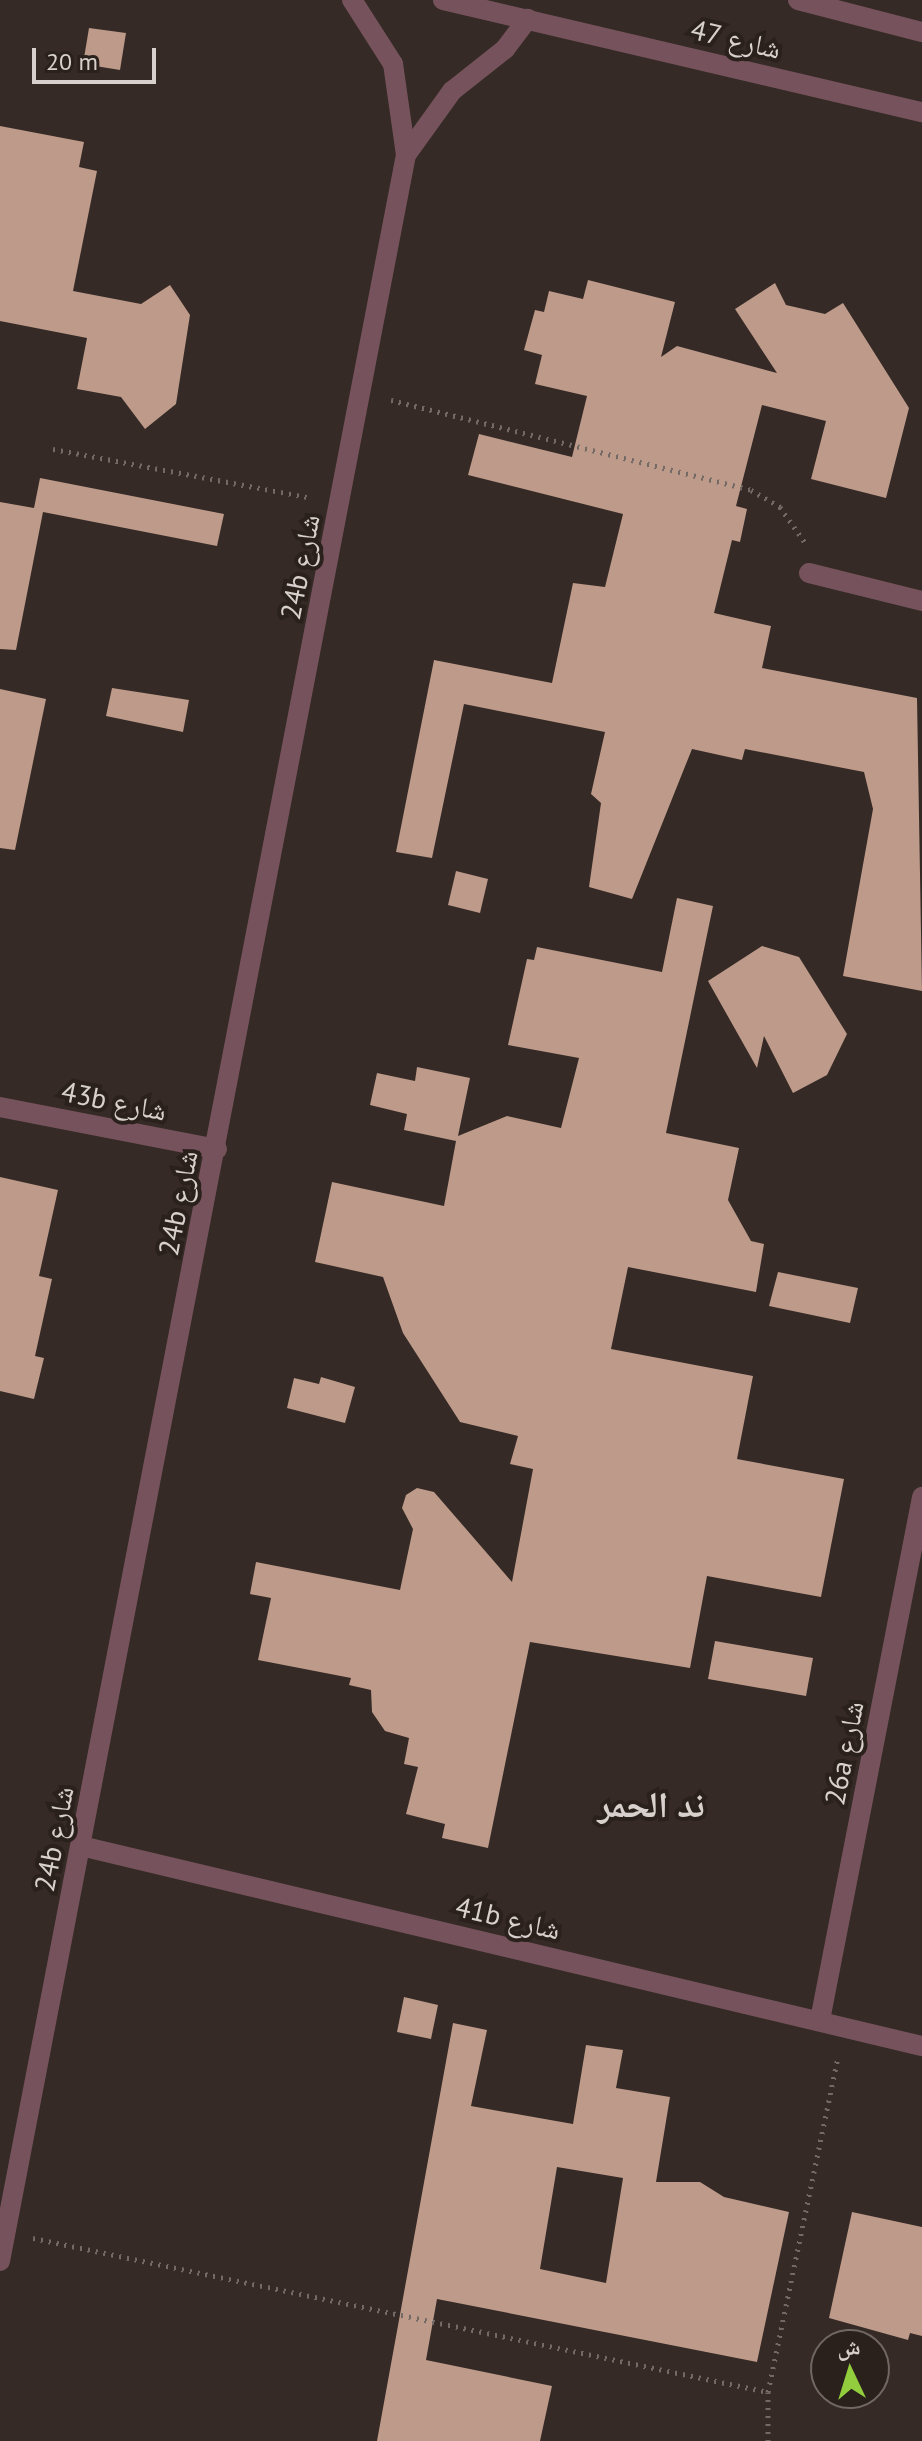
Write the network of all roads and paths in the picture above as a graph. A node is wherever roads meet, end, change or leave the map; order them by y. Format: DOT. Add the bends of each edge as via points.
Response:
graph roads {
  1 [pos="352,0"];
  2 [pos="443,0"];
  3 [pos="798,0"];
  4 [pos="528,19"];
  5 [pos="922,32"];
  6 [pos="922,112"];
  7 [pos="406,155"];
  8 [pos="361,392"];
  9 [pos="53,449"];
  10 [pos="340,504"];
  11 [pos="819,576"];
  12 [pos="922,601"];
  13 [pos="0,1107"];
  14 [pos="217,1149"];
  15 [pos="922,1497"];
  16 [pos="81,1846"];
  17 [pos="820,2020"];
  18 [pos="844,2027"];
  19 [pos="922,2046"];
  20 [pos="6,2232"];
  21 [pos="0,2261"];
  22 [pos="768,2392"];
  23 [pos="768,2441"];
  1 -- 7 [label="street, 24b شارع" via="393,64"];
  2 -- 4 [label="street, شارع 47"];
  3 -- 5 [label="street, شارع 47"];
  4 -- 6 [label="street, شارع 47"];
  4 -- 7 [label="street, 24b شارع" via="505,49 452,91"];
  7 -- 8 [label="street, 24b شارع"];
  8 -- 10 [label="street, 24b شارع"];
  8 -- 11 [label="path" via="751,490 780,507"];
  9 -- 10 [label="path"];
  10 -- 14 [label="street, 24b شارع"];
  11 -- 12 [label="street"];
  13 -- 14 [label="street, 43b شارع"];
  14 -- 16 [label="street, 24b شارع"];
  15 -- 17 [label="street, 26a شارع"];
  16 -- 17 [label="street, 41b شارع"];
  16 -- 20 [label="street, 24b شارع"];
  17 -- 18 [label="street, 41b شارع"];
  18 -- 19 [label="street, 41b شارع"];
  18 -- 22 [label="path"];
  20 -- 21 [label="street, 24b شارع"];
  20 -- 22 [label="path"];
  22 -- 23 [label="path"];
}
